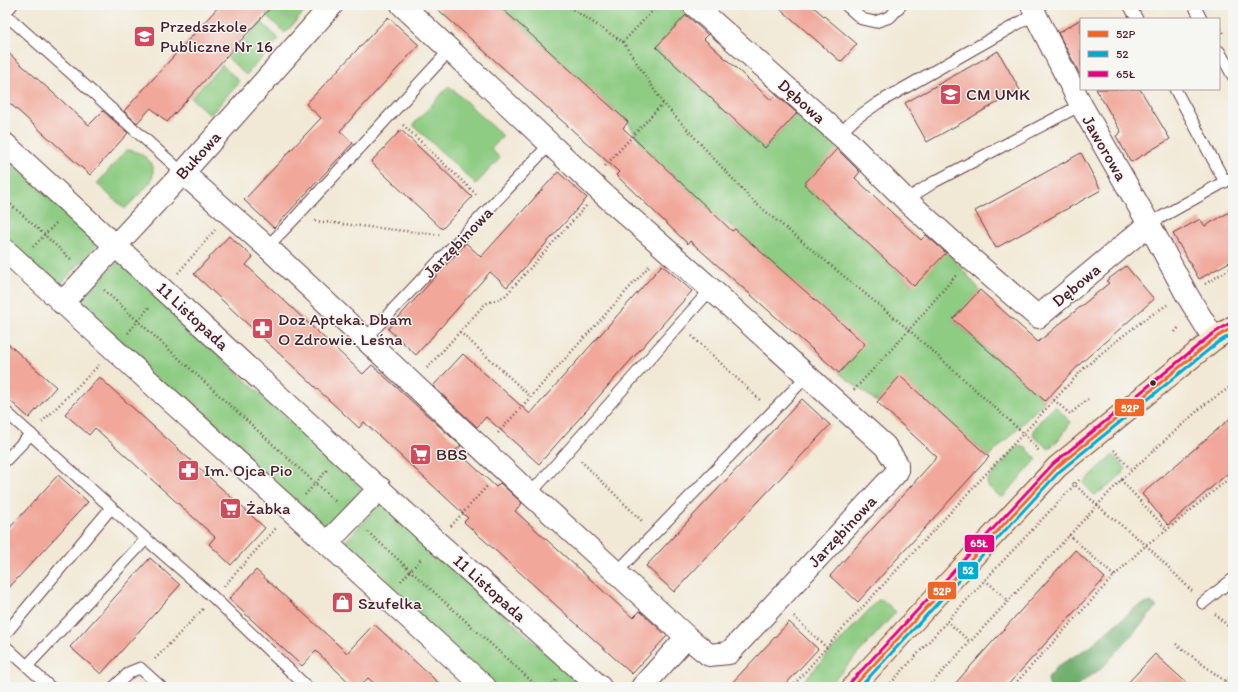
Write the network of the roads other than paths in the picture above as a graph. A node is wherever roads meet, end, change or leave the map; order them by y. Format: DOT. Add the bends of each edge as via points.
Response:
graph roads {
  1 [pos="12,5"];
  2 [pos="332,5"];
  3 [pos="402,5"];
  4 [pos="694,5"];
  5 [pos="846,5"];
  6 [pos="901,5"];
  7 [pos="1129,5"];
  8 [pos="1194,5"];
  9 [pos="1033,10"];
  10 [pos="5,14"];
  11 [pos="1136,18"];
  12 [pos="1200,18"];
  13 [pos="450,50"];
  14 [pos="1220,53"];
  15 [pos="1233,76"];
  16 [pos="1176,90"];
  17 [pos="1081,105"];
  18 [pos="839,134"];
  19 [pos="5,144"];
  20 [pos="550,144"];
  21 [pos="183,173"];
  22 [pos="1229,179"];
  23 [pos="906,200"];
  24 [pos="1149,224"];
  25 [pos="116,245"];
  26 [pos="267,247"];
  27 [pos="12,257"];
  28 [pos="712,289"];
  29 [pos="62,303"];
  30 [pos="1233,327"];
  31 [pos="365,339"];
  32 [pos="1214,339"];
  33 [pos="807,376"];
  34 [pos="5,411"];
  35 [pos="30,434"];
  36 [pos="5,461"];
  37 [pos="380,488"];
  38 [pos="530,494"];
  39 [pos="111,508"];
  40 [pos="146,539"];
  41 [pos="327,543"];
  42 [pos="616,573"];
  43 [pos="1233,579"];
  44 [pos="1203,603"];
  45 [pos="5,634"];
  46 [pos="686,637"];
  47 [pos="5,646"];
  48 [pos="28,666"];
  49 [pos="862,683"];
  50 [pos="50,687"];
  51 [pos="114,687"];
  52 [pos="161,687"];
  53 [pos="307,687"];
  54 [pos="485,687"];
  55 [pos="600,687"];
  56 [pos="642,687"];
  1 -- 10 [label="lane"];
  2 -- 21 [label="street, Bukowa"];
  3 -- 13 [label="street, Jarzębinowa"];
  4 -- 18 [label="street, Dębowa"];
  5 -- 6 [label="lane" via="862,19 875,22 890,17"];
  7 -- 11 [label="lane"];
  8 -- 12 [label="lane"];
  9 -- 17 [label="street, Jaworowa"];
  9 -- 18 [label="lane" via="878,103"];
  10 -- 21 [label="lane"];
  13 -- 20 [label="street, Jarzębinowa"];
  13 -- 26 [label="lane"];
  14 -- 15 [label="lane"];
  16 -- 22 [label="lane"];
  17 -- 23 [label="lane" via="934,182"];
  17 -- 24 [label="street, Jaworowa"];
  18 -- 23 [label="street, Dębowa"];
  19 -- 25 [label="street, 11 Listopada"];
  20 -- 28 [label="street, Jarzębinowa"];
  20 -- 31 [label="lane, Jarzębinowa"];
  21 -- 25 [label="street, Bukowa"];
  21 -- 26 [label="street, Jarzębinowa"];
  22 -- 24 [label="lane"];
  23 -- 24 [label="street, Dębowa" via="1038,317"];
  24 -- 32 [label="street"];
  25 -- 29 [label="street, Bukowa"];
  25 -- 37 [label="street, 11 Listopada"];
  26 -- 31 [label="street, Jarzębinowa"];
  27 -- 29 [label="street"];
  28 -- 33 [label="street, Jarzębinowa"];
  28 -- 38 [label="lane"];
  29 -- 41 [label="street"];
  30 -- 32 [label="street"];
  31 -- 38 [label="street, Jarzębinowa"];
  32 -- 49 [label="street" via="1057,467"];
  33 -- 42 [label="lane"];
  33 -- 46 [label="street, Jarzębinowa" via="885,446 897,464 897,472 729,653 709,655"];
  34 -- 35 [label="lane"];
  35 -- 36 [label="lane"];
  35 -- 39 [label="lane"];
  37 -- 41 [label="street"];
  37 -- 55 [label="street, 11 Listopada"];
  38 -- 42 [label="street, Jarzębinowa"];
  39 -- 40 [label="lane"];
  39 -- 45 [label="lane"];
  40 -- 48 [label="lane"];
  40 -- 53 [label="lane" via="213,597"];
  41 -- 54 [label="street"];
  42 -- 46 [label="street, Jarzębinowa"];
  43 -- 44 [label="lane"];
  46 -- 56 [label="street"];
  47 -- 48 [label="lane"];
  48 -- 50 [label="lane"];
  51 -- 52 [label="lane" via="130,672 140,668"];
}
